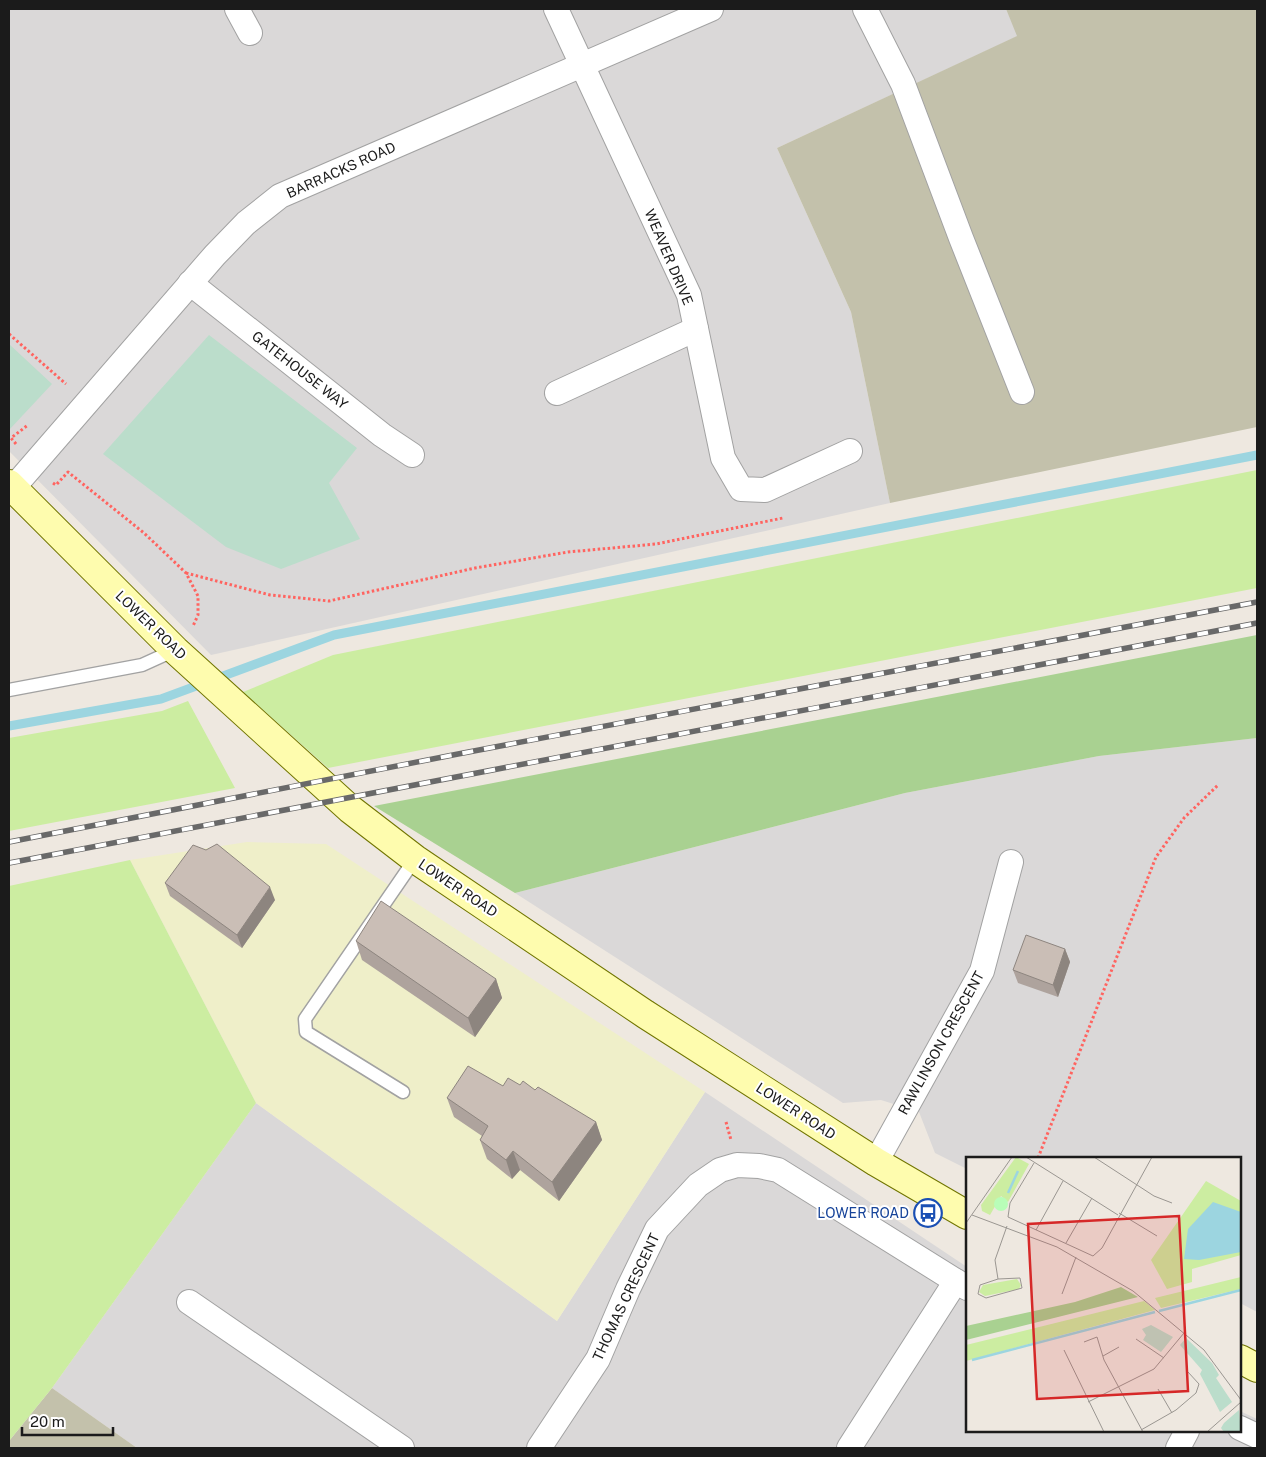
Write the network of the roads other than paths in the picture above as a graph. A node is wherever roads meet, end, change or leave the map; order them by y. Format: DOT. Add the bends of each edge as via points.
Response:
graph roads {
  1 [pos="237,9"];
  2 [pos="556,9"];
  3 [pos="711,9"];
  4 [pos="864,9"];
  5 [pos="250,33"];
  6 [pos="582,65"];
  7 [pos="190,283"];
  8 [pos="696,329"];
  9 [pos="1022,392"];
  10 [pos="557,393"];
  11 [pos="850,451"];
  12 [pos="412,455"];
  13 [pos="11,486"];
  14 [pos="182,655"];
  15 [pos="9,690"];
  16 [pos="415,859"];
  17 [pos="1011,862"];
  18 [pos="403,1092"];
  19 [pos="876,1162"];
  20 [pos="966,1214"];
  21 [pos="962,1285"];
  22 [pos="189,1302"];
  23 [pos="1241,1360"];
  24 [pos="1257,1368"];
  25 [pos="1241,1428"];
  26 [pos="1186,1432"];
  27 [pos="1257,1436"];
  28 [pos="402,1448"];
  29 [pos="539,1448"];
  30 [pos="850,1448"];
  31 [pos="1178,1448"];
  1 -- 5 [label="street"];
  2 -- 6 [label="street, WEAVER DRIVE"];
  3 -- 6 [label="street, BARRACKS ROAD"];
  4 -- 9 [label="street" via="903,84"];
  6 -- 7 [label="street, BARRACKS ROAD" via="280,196 246,222"];
  6 -- 8 [label="street, WEAVER DRIVE" via="689,295"];
  7 -- 12 [label="street, GATEHOUSE WAY" via="382,435"];
  7 -- 13 [label="street, BARRACKS ROAD" via="34,464"];
  8 -- 10 [label="street"];
  8 -- 11 [label="street, WEAVER DRIVE" via="723,458 740,489 765,490"];
  13 -- 14 [label="street, LOWER ROAD"];
  14 -- 15 [label="lane"];
  14 -- 16 [label="street, LOWER ROAD" via="350,808"];
  16 -- 18 [label="lane" via="305,1019 306,1032"];
  16 -- 19 [label="street, LOWER ROAD" via="644,1014"];
  17 -- 19 [label="street, RAWLINSON CRESCENT" via="982,972"];
  19 -- 20 [label="street, LOWER ROAD"];
  21 -- 29 [label="street, THOMAS CRESCENT" via="778,1170 737,1164 720,1170 698,1185 657,1229 598,1359"];
  21 -- 30 [label="street"];
  22 -- 28 [label="street"];
  23 -- 24 [label="street"];
  25 -- 27 [label="street"];
  26 -- 31 [label="street"];
}
